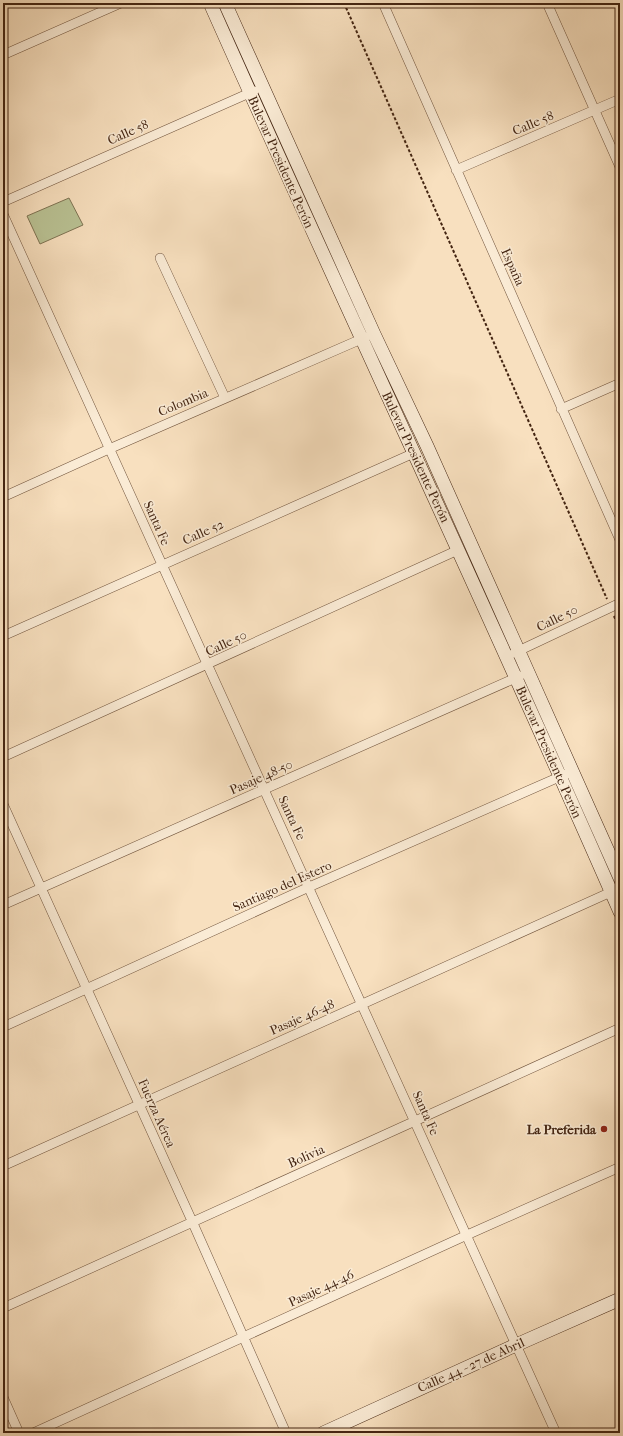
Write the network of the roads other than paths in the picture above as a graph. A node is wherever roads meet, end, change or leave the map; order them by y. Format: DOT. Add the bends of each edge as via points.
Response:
graph roads {
  1 [pos="121,3"];
  2 [pos="210,3"];
  3 [pos="225,3"];
  4 [pos="383,3"];
  5 [pos="547,3"];
  6 [pos="3,55"];
  7 [pos="263,87"];
  8 [pos="250,92"];
  9 [pos="620,99"];
  10 [pos="595,110"];
  11 [pos="620,168"];
  12 [pos="456,170"];
  13 [pos="3,202"];
  14 [pos="3,214"];
  15 [pos="160,258"];
  16 [pos="374,334"];
  17 [pos="361,339"];
  18 [pos="620,383"];
  19 [pos="225,398"];
  20 [pos="561,409"];
  21 [pos="109,448"];
  22 [pos="414,453"];
  23 [pos="3,497"];
  24 [pos="620,540"];
  25 [pos="458,550"];
  26 [pos="161,565"];
  27 [pos="620,603"];
  28 [pos="3,636"];
  29 [pos="519,651"];
  30 [pos="506,656"];
  31 [pos="208,665"];
  32 [pos="529,672"];
  33 [pos="516,678"];
  34 [pos="3,757"];
  35 [pos="566,774"];
  36 [pos="264,790"];
  37 [pos="3,804"];
  38 [pos="620,878"];
  39 [pos="310,887"];
  40 [pos="42,888"];
  41 [pos="612,892"];
  42 [pos="3,905"];
  43 [pos="620,912"];
  44 [pos="88,989"];
  45 [pos="362,1004"];
  46 [pos="3,1027"];
  47 [pos="620,1028"];
  48 [pos="139,1105"];
  49 [pos="415,1122"];
  50 [pos="3,1166"];
  51 [pos="620,1167"];
  52 [pos="192,1221"];
  53 [pos="466,1235"];
  54 [pos="620,1299"];
  55 [pos="3,1308"];
  56 [pos="244,1338"];
  57 [pos="516,1345"];
  58 [pos="3,1397"];
  59 [pos="19,1433"];
  60 [pos="33,1433"];
  61 [pos="286,1433"];
  62 [pos="323,1433"];
  63 [pos="556,1433"];
  1 -- 6 [label="street"];
  2 -- 8 [label="main road, Bulevar Presidente Perón"];
  3 -- 7 [label="main road, Bulevar Presidente Perón"];
  4 -- 12 [label="street, España"];
  5 -- 10 [label="street"];
  7 -- 8 [label="street, Calle 58"];
  7 -- 16 [label="main road, Bulevar Presidente Perón"];
  8 -- 13 [label="street, Calle 58"];
  8 -- 17 [label="main road, Bulevar Presidente Perón"];
  9 -- 10 [label="street, Calle 58"];
  10 -- 11 [label="street"];
  10 -- 12 [label="street, Calle 58"];
  12 -- 20 [label="street, España"];
  14 -- 21 [label="street, Santa Fe"];
  15 -- 19 [label="street"];
  16 -- 17 [label="street, Colombia"];
  16 -- 29 [label="main road, Bulevar Presidente Perón"];
  17 -- 19 [label="street, Colombia"];
  17 -- 22 [label="main road, Bulevar Presidente Perón"];
  18 -- 20 [label="street"];
  19 -- 21 [label="street, Colombia"];
  20 -- 24 [label="street, España"];
  21 -- 23 [label="street, Colombia"];
  21 -- 26 [label="street, Santa Fe"];
  22 -- 25 [label="main road, Bulevar Presidente Perón"];
  22 -- 26 [label="street, Calle 52"];
  25 -- 30 [label="main road, Bulevar Presidente Perón"];
  25 -- 31 [label="street, Calle 50"];
  26 -- 28 [label="street, Calle 52"];
  26 -- 31 [label="street, Santa Fe"];
  27 -- 29 [label="street, Calle 50"];
  29 -- 30 [label="street, Calle 50"];
  29 -- 32 [label="main road, Bulevar Presidente Perón"];
  30 -- 33 [label="main road, Bulevar Presidente Perón"];
  31 -- 34 [label="street, Calle 50"];
  31 -- 36 [label="street, Santa Fe"];
  32 -- 33 [label="street, Pasaje 48-50"];
  32 -- 35 [label="main road, Bulevar Presidente Perón"];
  33 -- 35 [label="main road, Bulevar Presidente Perón"];
  33 -- 36 [label="street, Pasaje 48-50"];
  35 -- 38 [label="main road, Bulevar Presidente Perón"];
  35 -- 39 [label="street, Santiago del Estero"];
  35 -- 41 [label="main road, Bulevar Presidente Perón"];
  36 -- 39 [label="street, Santa Fe"];
  36 -- 40 [label="street, Pasaje 48-50"];
  37 -- 40 [label="street, Fuerza Aérea"];
  39 -- 44 [label="street, Santiago del Estero"];
  39 -- 45 [label="street, Santa Fe"];
  40 -- 42 [label="street, Pasaje 48-50"];
  40 -- 44 [label="street, Fuerza Aérea"];
  41 -- 43 [label="main road, Bulevar Presidente Perón"];
  41 -- 45 [label="street, Pasaje 46-48"];
  44 -- 46 [label="street, Santiago del Estero"];
  44 -- 48 [label="street, Fuerza Aérea"];
  45 -- 48 [label="street, Pasaje 46-48"];
  45 -- 49 [label="street, Santa Fe"];
  47 -- 49 [label="street, Bolivia"];
  48 -- 50 [label="street, Pasaje 46-48"];
  48 -- 52 [label="street, Fuerza Aérea"];
  49 -- 52 [label="street, Bolivia"];
  49 -- 53 [label="street, Santa Fe"];
  51 -- 53 [label="street, Pasaje 44-46"];
  52 -- 55 [label="street, Bolivia"];
  52 -- 56 [label="street, Fuerza Aérea"];
  53 -- 56 [label="street, Pasaje 44-46"];
  53 -- 57 [label="street, Santa Fe"];
  54 -- 57 [label="main road, Calle 44 - 27 de Abril"];
  56 -- 60 [label="street, Pasaje 44-46"];
  56 -- 61 [label="street, Fuerza Aérea"];
  57 -- 62 [label="main road, Calle 44 - 27 de Abril"];
  57 -- 63 [label="street, Santa Fe"];
  58 -- 59 [label="street"];
}
